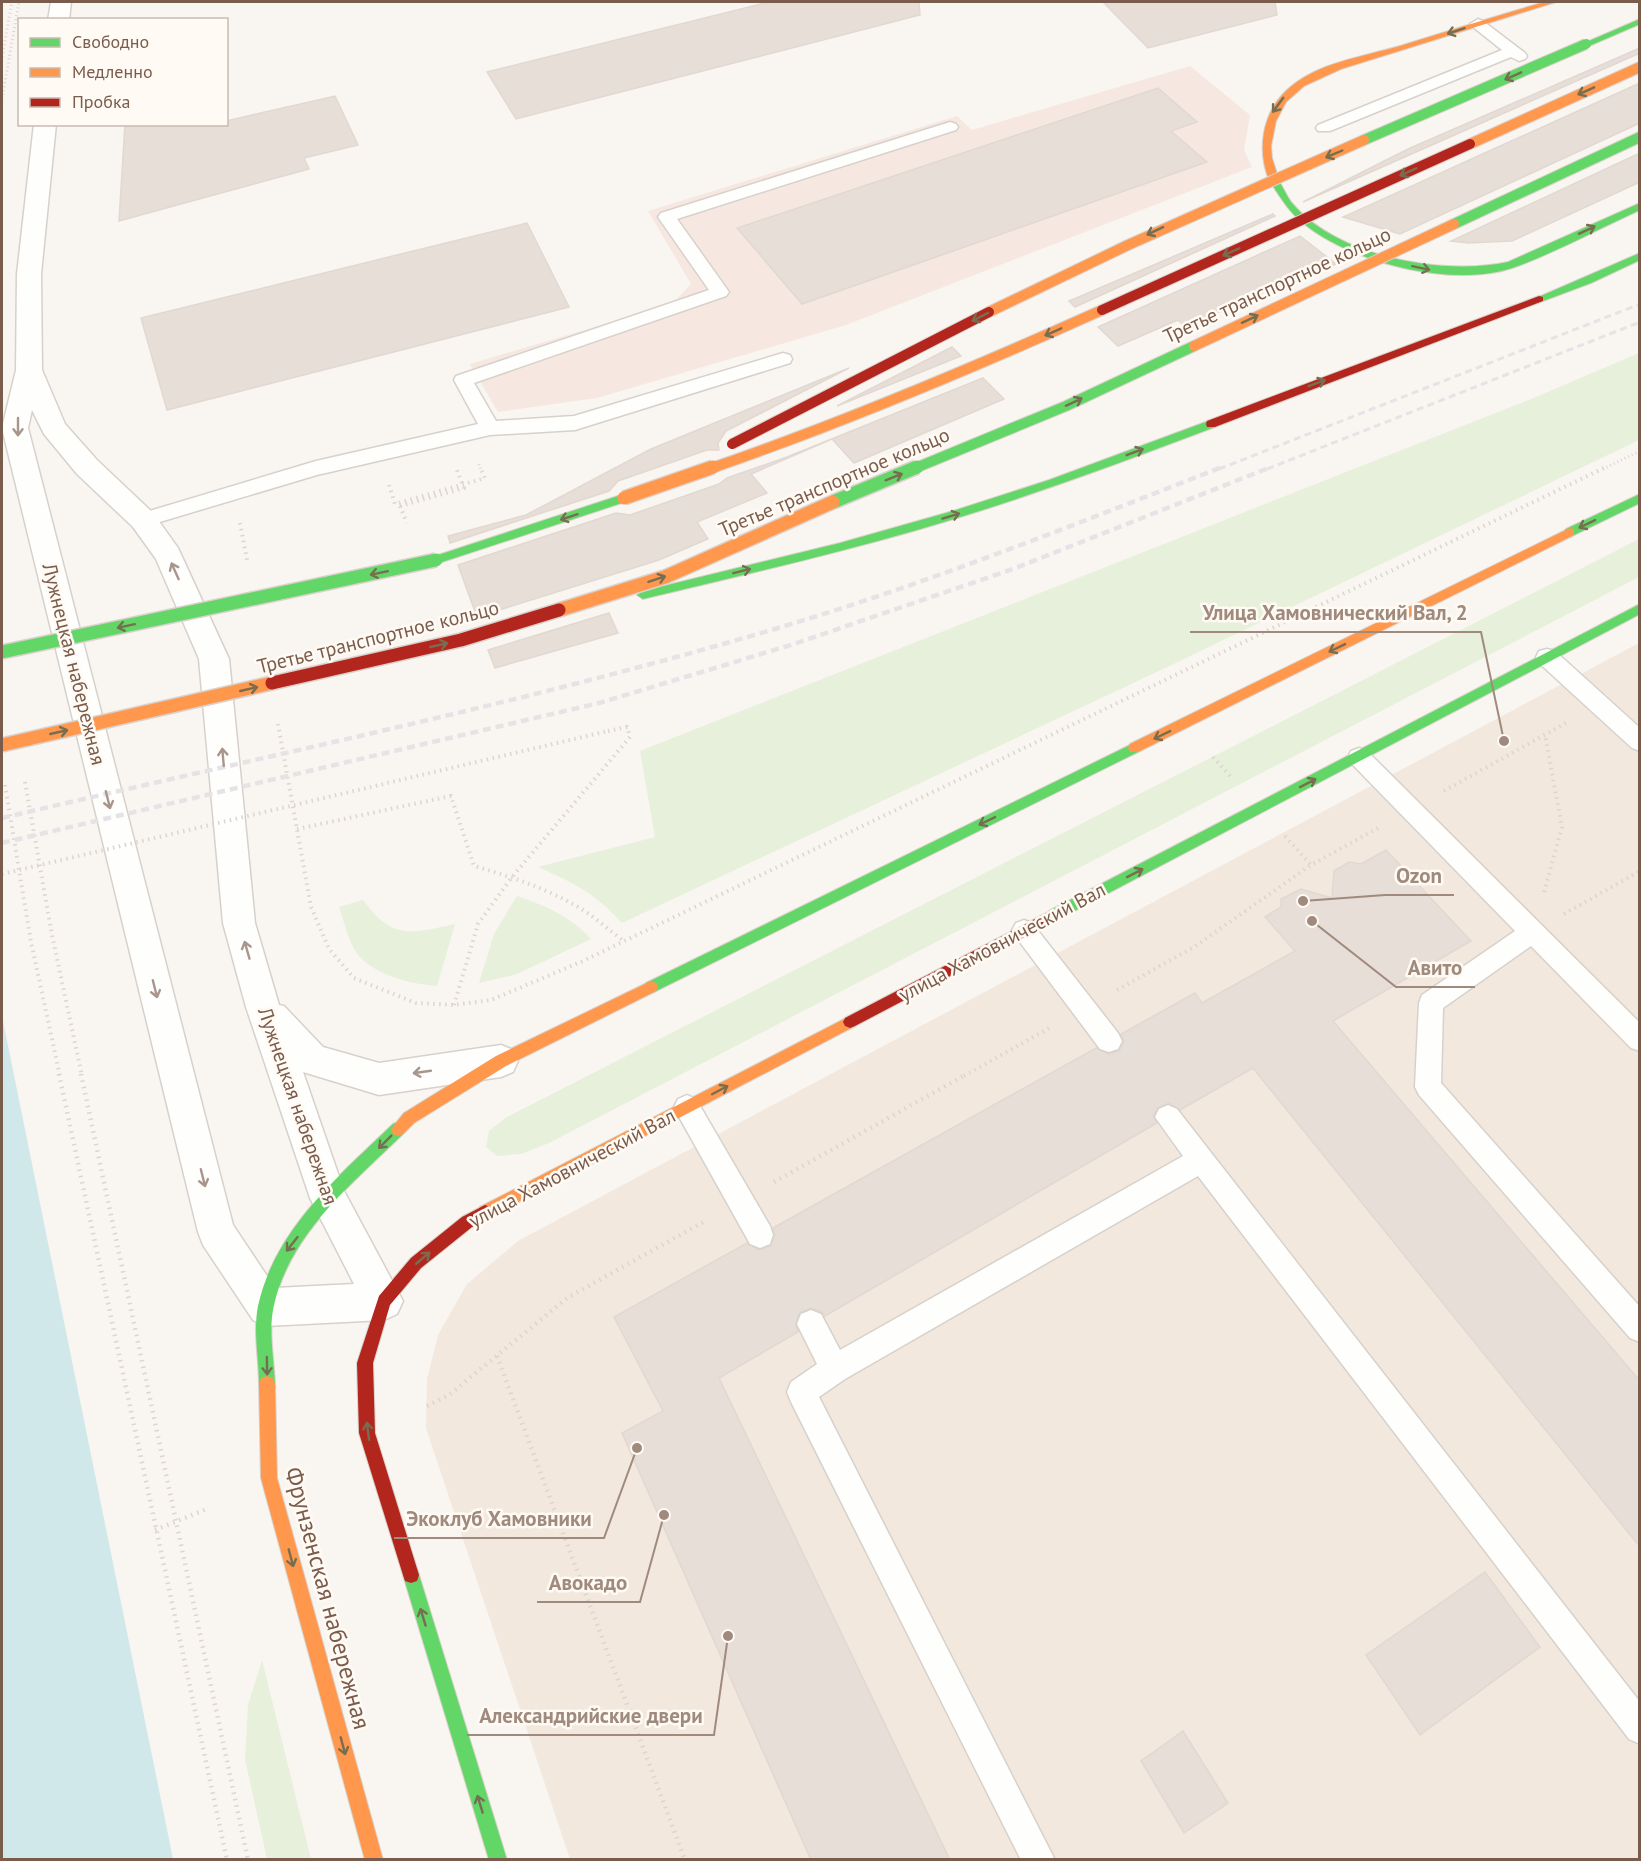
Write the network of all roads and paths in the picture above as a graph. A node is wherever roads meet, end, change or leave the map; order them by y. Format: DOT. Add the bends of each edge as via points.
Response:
graph roads {
  1 [pos="12,2"];
  2 [pos="19,2"];
  3 [pos="61,2"];
  4 [pos="1552,2"];
  5 [pos="58,18"];
  6 [pos="1640,21"];
  7 [pos="1478,24"];
  8 [pos="2,57"];
  9 [pos="1640,67"];
  10 [pos="2,99"];
  11 [pos="45,126"];
  12 [pos="950,127"];
  13 [pos="1324,128"];
  14 [pos="1640,137"];
  15 [pos="1640,206"];
  16 [pos="1640,256"];
  17 [pos="783,359"];
  18 [pos="28,370"];
  19 [pos="490,428"];
  20 [pos="1640,451"];
  21 [pos="455,466"];
  22 [pos="485,477"];
  23 [pos="400,482"];
  24 [pos="624,498"];
  25 [pos="1640,498"];
  26 [pos="400,506"];
  27 [pos="143,520"];
  28 [pos="1640,608"];
  29 [pos="461,640"];
  30 [pos="2,652"];
  31 [pos="1547,657"];
  32 [pos="1150,687"];
  33 [pos="1156,694"];
  34 [pos="1598,705"];
  35 [pos="1545,735"];
  36 [pos="1640,742"];
  37 [pos="2,745"];
  38 [pos="1214,757"];
  39 [pos="1359,757"];
  40 [pos="24,774"];
  41 [pos="5,784"];
  42 [pos="1238,784"];
  43 [pos="1411,809"];
  44 [pos="297,829"];
  45 [pos="1282,833"];
  46 [pos="1311,865"];
  47 [pos="1640,872"];
  48 [pos="2,874"];
  49 [pos="512,877"];
  50 [pos="312,907"];
  51 [pos="1024,930"];
  52 [pos="1532,932"];
  53 [pos="624,941"];
  54 [pos="454,1005"];
  55 [pos="263,1006"];
  56 [pos="1084,1008"];
  57 [pos="1640,1040"];
  58 [pos="1109,1041"];
  59 [pos="501,1061"];
  60 [pos="687,1107"];
  61 [pos="1168,1117"];
  62 [pos="1201,1160"];
  63 [pos="328,1198"];
  64 [pos="741,1201"];
  65 [pos="760,1235"];
  66 [pos="384,1301"];
  67 [pos="266,1307"];
  68 [pos="811,1324"];
  69 [pos="1640,1328"];
  70 [pos="496,1356"];
  71 [pos="835,1369"];
  72 [pos="427,1406"];
  73 [pos="207,1509"];
  74 [pos="176,1521"];
  75 [pos="155,1530"];
  76 [pos="1640,1728"];
  77 [pos="227,1860"];
  78 [pos="248,1860"];
  79 [pos="374,1860"];
  80 [pos="498,1860"];
  81 [pos="685,1860"];
  82 [pos="1039,1860"];
  1 -- 8 [label="path"];
  2 -- 10 [label="path"];
  3 -- 5 [label="street"];
  4 -- 7 [label="main road"];
  6 -- 24 [label="main road, one-way, bridge" via="1110,252"];
  7 -- 13 [label="lane" via="1516,53"];
  7 -- 15 [label="main road, one-way" via="1334,69 1297,86 1281,99 1268,120 1266,147 1269,173 1284,199 1330,236 1362,251 1400,264 1465,271 1498,268"];
  9 -- 24 [label="main road, one-way, bridge" via="1004,354 782,444"];
  11 -- 18 [label="street, Лужнецкая набережная" via="29,274"];
  12 -- 19 [label="lane" via="667,217 720,292 463,380"];
  29 -- 14 [label="main road, Третье транспортное кольцо, one-way, bridge" via="665,577 1066,406"];
  29 -- 16 [label="main road, one-way, bridge" via="958,514 1167,440 1587,281"];
  17 -- 19 [label="lane" via="575,423"];
  18 -- 27 [label="street, Лужнецкая набережная" via="53,428"];
  18 -- 67 [label="street, Лужнецкая набережная, one-way" via="15,428 213,1221 216,1232"];
  19 -- 27 [label="lane" via="316,468"];
  20 -- 32 [label="path"];
  21 -- 26 [label="path" via="464,488"];
  22 -- 23 [label="path" via="395,504 388,485"];
  24 -- 30 [label="main road, one-way, bridge" via="436,561"];
  25 -- 59 [label="main road, one-way"];
  55 -- 27 [label="street, Лужнецкая набережная, one-way" via="239,923 214,659 168,555"];
  28 -- 31 [label="main road, улица Хамовнический Вал"];
  37 -- 29 [label="main road, Третье транспортное кольцо, one-way, bridge"];
  31 -- 34 [label="lane"];
  31 -- 39 [label="main road, улица Хамовнический Вал"];
  32 -- 33 [label="path"];
  32 -- 53 [label="path"];
  34 -- 35 [label="path"];
  34 -- 36 [label="lane"];
  35 -- 43 [label="path"];
  35 -- 52 [label="path" via="1562,827"];
  38 -- 42 [label="path"];
  39 -- 43 [label="lane"];
  51 -- 39 [label="main road, улица Хамовнический Вал, one-way"];
  40 -- 74 [label="path" via="52,935"];
  41 -- 75 [label="path" via="31,942"];
  43 -- 46 [label="path"];
  43 -- 52 [label="lane"];
  44 -- 49 [label="path" via="451,796 474,866"];
  45 -- 46 [label="path"];
  46 -- 56 [label="path" via="1194,947"];
  47 -- 52 [label="path"];
  48 -- 49 [label="path, bridge" via="627,727 630,736"];
  49 -- 53 [label="path" via="582,909"];
  49 -- 54 [label="path" via="478,924"];
  50 -- 54 [label="path" via="329,949 354,978 416,1003"];
  51 -- 56 [label="lane"];
  60 -- 51 [label="main road, улица Хамовнический Вал, one-way"];
  52 -- 57 [label="lane"];
  52 -- 69 [label="lane" via="1431,1003 1428,1088"];
  53 -- 54 [label="path" via="491,1000"];
  59 -- 55 [label="street, one-way" via="378,1079 312,1060"];
  55 -- 63 [label="street, Лужнецкая набережная"];
  56 -- 58 [label="lane"];
  56 -- 64 [label="path"];
  59 -- 63 [label="main road, one-way" via="410,1118"];
  60 -- 64 [label="lane"];
  66 -- 60 [label="main road, улица Хамовнический Вал, one-way" via="416,1263 466,1222"];
  61 -- 62 [label="lane"];
  62 -- 71 [label="lane"];
  62 -- 76 [label="lane"];
  63 -- 66 [label="street, Лужнецкая набережная"];
  63 -- 67 [label="main road, one-way" via="285,1254"];
  64 -- 65 [label="lane"];
  64 -- 70 [label="path" via="567,1298"];
  66 -- 67 [label="street"];
  80 -- 66 [label="main road, one-way" via="367,1433 365,1363"];
  67 -- 79 [label="main road, Фрунзенская набережная, one-way" via="269,1478"];
  68 -- 71 [label="lane"];
  70 -- 72 [label="path" via="449,1395"];
  70 -- 81 [label="path"];
  71 -- 82 [label="lane" via="801,1392"];
  73 -- 74 [label="path"];
  74 -- 75 [label="path"];
  74 -- 78 [label="path"];
  75 -- 77 [label="path"];
}
